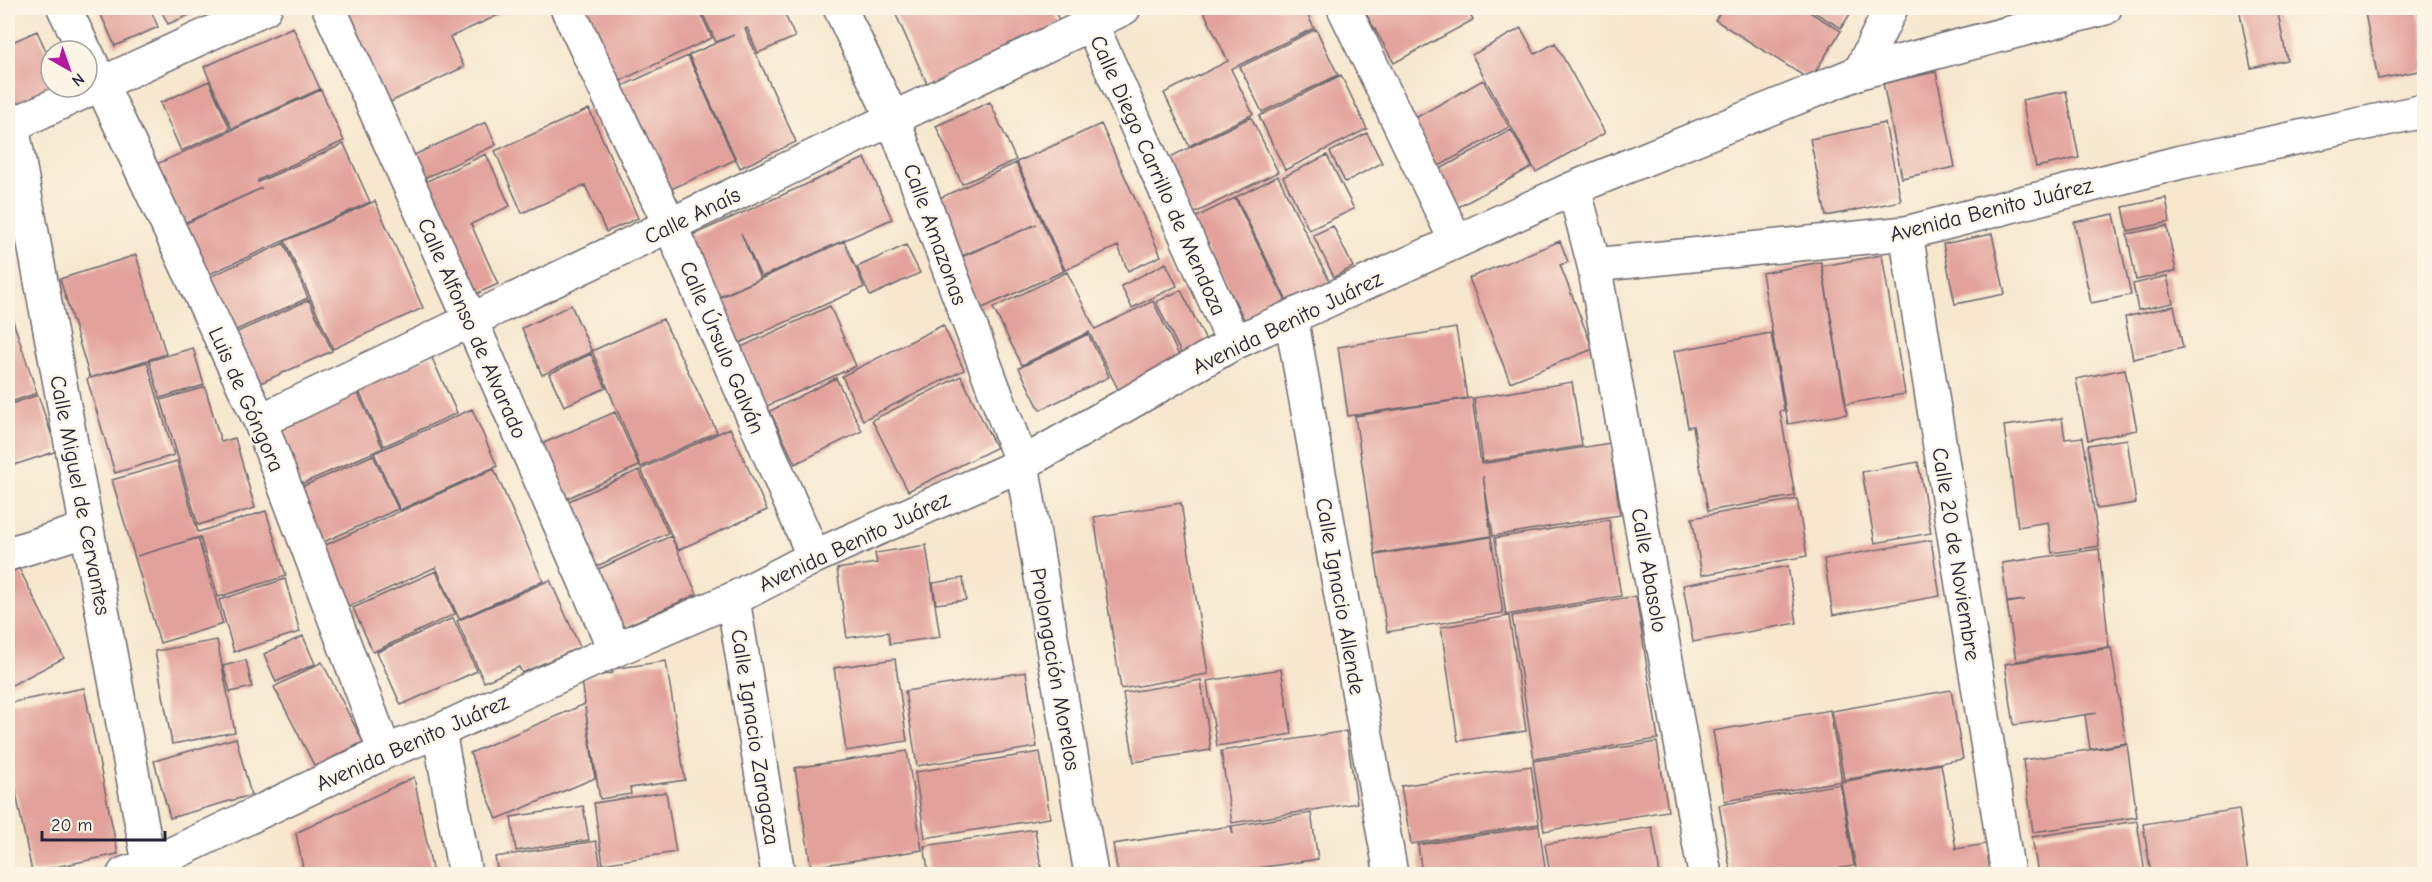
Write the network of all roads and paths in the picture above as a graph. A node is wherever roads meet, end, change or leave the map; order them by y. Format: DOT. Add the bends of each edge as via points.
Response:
graph roads {
  1 [pos="64,8"];
  2 [pos="265,8"];
  3 [pos="329,8"];
  4 [pos="567,8"];
  5 [pos="840,8"];
  6 [pos="1124,8"];
  7 [pos="1344,8"];
  8 [pos="1891,8"];
  9 [pos="2105,8"];
  10 [pos="1088,15"];
  11 [pos="79,39"];
  12 [pos="1860,72"];
  13 [pos="99,78"];
  14 [pos="102,84"];
  15 [pos="2424,111"];
  16 [pos="893,119"];
  17 [pos="10,126"];
  18 [pos="1574,188"];
  19 [pos="670,225"];
  20 [pos="1906,233"];
  21 [pos="1456,241"];
  22 [pos="1594,265"];
  23 [pos="1292,317"];
  24 [pos="471,321"];
  25 [pos="1234,343"];
  26 [pos="260,421"];
  27 [pos="1022,464"];
  28 [pos="87,530"];
  29 [pos="8,554"];
  30 [pos="814,557"];
  31 [pos="733,599"];
  32 [pos="615,650"];
  33 [pos="439,731"];
  34 [pos="385,752"];
  35 [pos="141,871"];
  36 [pos="465,874"];
  37 [pos="778,874"];
  38 [pos="1090,874"];
  39 [pos="1391,874"];
  40 [pos="1705,874"];
  41 [pos="2008,874"];
  1 -- 11 [label="street, Luis de Góngora"];
  2 -- 14 [label="street"];
  3 -- 24 [label="street, Calle Alfonso de Alvarado"];
  4 -- 19 [label="street, Calle Úrsulo Galván"];
  5 -- 16 [label="street, Calle Amazonas"];
  6 -- 10 [label="street, Calle Anaís"];
  7 -- 21 [label="street"];
  8 -- 12 [label="street"];
  9 -- 12 [label="street, Avenida Benito Juárez"];
  10 -- 16 [label="street, Calle Anaís"];
  10 -- 25 [label="street, Calle Diego Carrillo de Mendoza"];
  12 -- 18 [label="street, Avenida Benito Juárez"];
  13 -- 14 [label="street, Luis de Góngora"];
  14 -- 17 [label="street"];
  14 -- 26 [label="street, Luis de Góngora"];
  15 -- 20 [label="street, Avenida Benito Juárez" via="2181,162"];
  16 -- 19 [label="street, Calle Anaís"];
  16 -- 27 [label="street, Calle Amazonas"];
  17 -- 28 [label="street, Calle Miguel de Cervantes"];
  18 -- 21 [label="street, Avenida Benito Juárez"];
  18 -- 22 [label="street"];
  19 -- 24 [label="street, Calle Anaís"];
  19 -- 30 [label="street, Calle Úrsulo Galván"];
  20 -- 22 [label="street, Avenida Benito Juárez"];
  20 -- 41 [label="street, Calle 20 de Noviembre"];
  21 -- 23 [label="street, Avenida Benito Juárez"];
  22 -- 40 [label="street, Calle Abasolo"];
  23 -- 25 [label="street, Avenida Benito Juárez"];
  23 -- 39 [label="street, Calle Ignacio Allende"];
  24 -- 26 [label="street, Calle Anaís"];
  24 -- 32 [label="street, Calle Alfonso de Alvarado"];
  25 -- 27 [label="street, Avenida Benito Juárez"];
  26 -- 34 [label="street, Luis de Góngora"];
  27 -- 30 [label="street, Avenida Benito Juárez"];
  27 -- 38 [label="street, Prolongación Morelos"];
  28 -- 29 [label="street"];
  28 -- 35 [label="street, Calle Miguel de Cervantes"];
  30 -- 31 [label="street, Avenida Benito Juárez"];
  31 -- 32 [label="street, Avenida Benito Juárez"];
  31 -- 37 [label="street, Calle Ignacio Zaragoza"];
  32 -- 33 [label="street, Avenida Benito Juárez"];
  33 -- 34 [label="street, Avenida Benito Juárez"];
  33 -- 36 [label="street"];
  34 -- 35 [label="street, Avenida Benito Juárez"];
}
